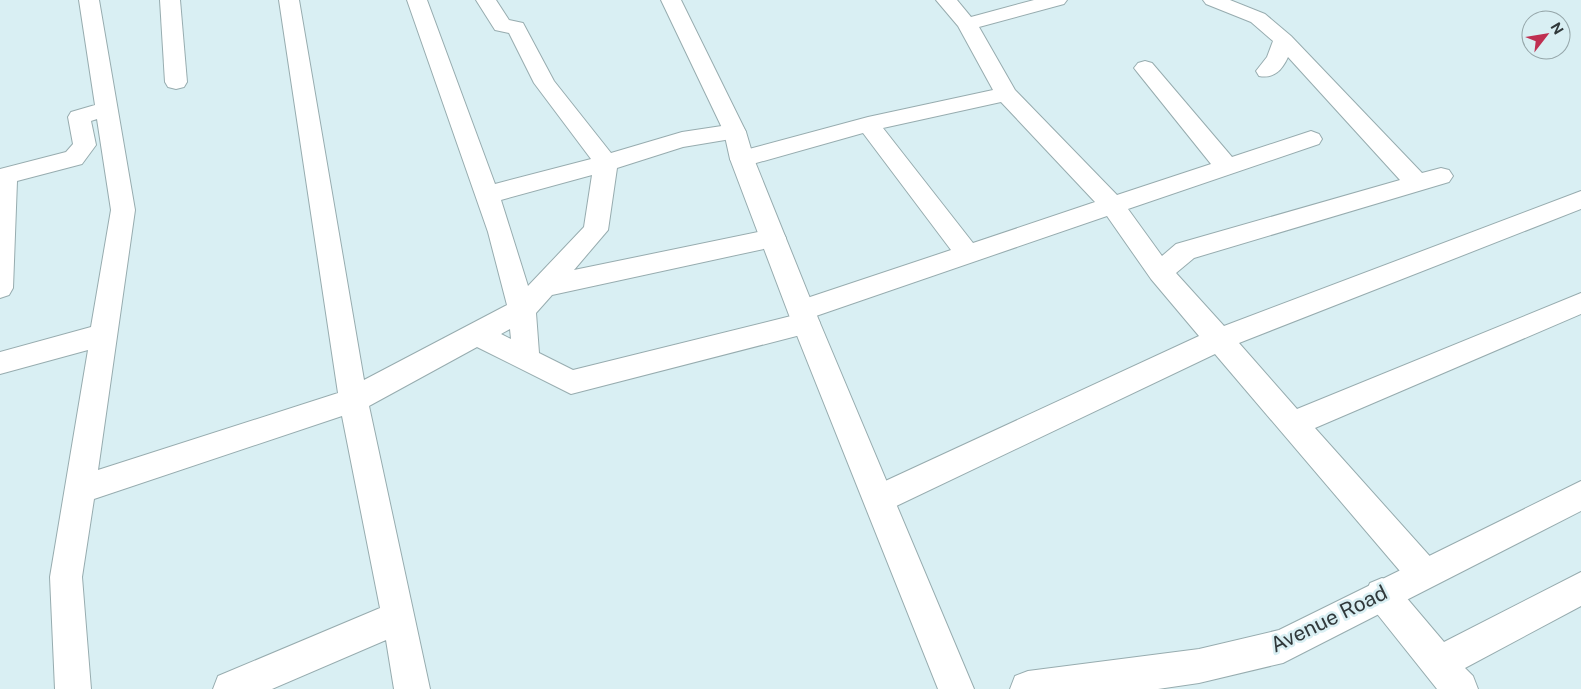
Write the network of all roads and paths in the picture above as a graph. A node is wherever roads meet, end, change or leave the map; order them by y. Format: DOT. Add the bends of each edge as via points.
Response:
graph roads {
  1 [pos="89,0"];
  2 [pos="170,0"];
  3 [pos="289,0"];
  4 [pos="417,0"];
  5 [pos="486,0"];
  6 [pos="674,0"];
  7 [pos="946,0"];
  8 [pos="1057,0"];
  9 [pos="1213,0"];
  10 [pos="967,24"];
  11 [pos="1284,40"];
  12 [pos="1145,68"];
  13 [pos="1267,71"];
  14 [pos="176,82"];
  15 [pos="1006,94"];
  16 [pos="106,109"];
  17 [pos="868,124"];
  18 [pos="734,132"];
  19 [pos="1311,139"];
  20 [pos="742,160"];
  21 [pos="606,163"];
  22 [pos="1227,167"];
  23 [pos="487,195"];
  24 [pos="1581,200"];
  25 [pos="1112,205"];
  26 [pos="773,238"];
  27 [pos="968,254"];
  28 [pos="1160,272"];
  29 [pos="543,287"];
  30 [pos="0,288"];
  31 [pos="1581,303"];
  32 [pos="522,310"];
  33 [pos="804,316"];
  34 [pos="104,334"];
  35 [pos="476,334"];
  36 [pos="1219,340"];
  37 [pos="526,359"];
  38 [pos="0,363"];
  39 [pos="353,400"];
  40 [pos="1292,424"];
  41 [pos="80,490"];
  42 [pos="1581,495"];
  43 [pos="878,499"];
  44 [pos="1423,573"];
  45 [pos="1581,588"];
  46 [pos="1382,594"];
  47 [pos="399,617"];
  48 [pos="1438,664"];
  49 [pos="1039,688"];
  50 [pos="73,689"];
  51 [pos="231,689"];
  52 [pos="412,689"];
  53 [pos="956,689"];
  54 [pos="1460,689"];
  1 -- 16 [label="street"];
  2 -- 14 [label="street"];
  3 -- 39 [label="street"];
  4 -- 23 [label="street"];
  5 -- 21 [label="street" via="502,26 516,27 545,83"];
  6 -- 18 [label="street"];
  7 -- 10 [label="street"];
  8 -- 10 [label="street"];
  9 -- 11 [label="street" via="1258,18"];
  10 -- 15 [label="street"];
  11 -- 13 [label="street" via="1277,59"];
  11 -- 28 [label="street" via="1429,179 1185,251"];
  12 -- 22 [label="street"];
  15 -- 17 [label="street"];
  15 -- 25 [label="street"];
  16 -- 30 [label="street" via="79,117 85,145 74,158 5,176"];
  16 -- 34 [label="street" via="123,210"];
  17 -- 20 [label="street"];
  17 -- 27 [label="street"];
  18 -- 20 [label="street"];
  18 -- 21 [label="street" via="682,140"];
  19 -- 22 [label="street"];
  20 -- 26 [label="street"];
  21 -- 23 [label="street"];
  21 -- 29 [label="street" via="596,230"];
  22 -- 25 [label="street"];
  23 -- 32 [label="street"];
  24 -- 36 [label="street"];
  25 -- 27 [label="street"];
  25 -- 28 [label="street"];
  26 -- 29 [label="street"];
  26 -- 33 [label="street"];
  27 -- 33 [label="street"];
  28 -- 36 [label="street"];
  29 -- 32 [label="street"];
  31 -- 40 [label="street"];
  32 -- 35 [label="street"];
  32 -- 37 [label="street"];
  33 -- 37 [label="street" via="571,382"];
  33 -- 43 [label="street"];
  34 -- 38 [label="street"];
  34 -- 41 [label="street"];
  35 -- 37 [label="street"];
  35 -- 39 [label="street"];
  36 -- 40 [label="street"];
  36 -- 43 [label="street"];
  39 -- 41 [label="street"];
  39 -- 47 [label="street"];
  40 -- 44 [label="street"];
  41 -- 50 [label="street" via="66,577"];
  42 -- 44 [label="street, Avenue Road"];
  43 -- 53 [label="street"];
  44 -- 46 [label="street, Avenue Road"];
  45 -- 48 [label="street"];
  46 -- 48 [label="street"];
  46 -- 49 [label="street, Avenue Road" via="1283,646 1200,666"];
  47 -- 51 [label="street"];
  47 -- 52 [label="street"];
  48 -- 54 [label="street"];
}
